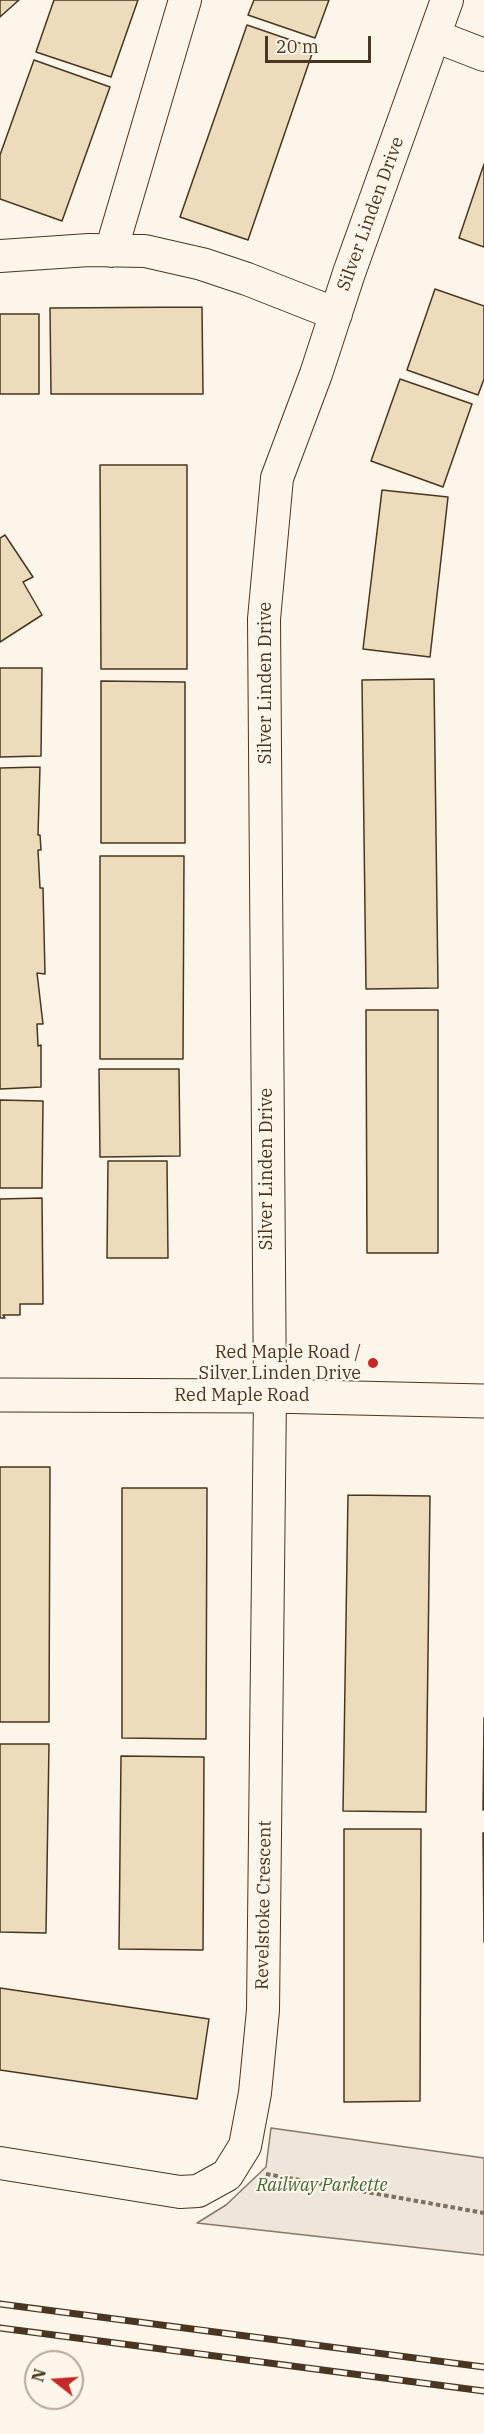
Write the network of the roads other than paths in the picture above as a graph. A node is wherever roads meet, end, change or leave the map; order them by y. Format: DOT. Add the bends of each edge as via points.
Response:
graph roads {
  1 [pos="185,0"];
  2 [pos="447,0"];
  3 [pos="435,36"];
  4 [pos="484,55"];
  5 [pos="111,251"];
  6 [pos="0,256"];
  7 [pos="336,314"];
  8 [pos="0,1395"];
  9 [pos="270,1396"];
  10 [pos="484,1401"];
  11 [pos="0,2163"];
  1 -- 5 [label="street"];
  2 -- 3 [label="street, Silver Linden Drive"];
  3 -- 4 [label="street"];
  3 -- 7 [label="street, Silver Linden Drive"];
  5 -- 6 [label="street"];
  5 -- 7 [label="street" via="145,252 202,264"];
  7 -- 9 [label="street, Silver Linden Drive" via="276,478 264,619"];
  8 -- 9 [label="street, Red Maple Road"];
  9 -- 10 [label="street, Red Maple Road"];
  9 -- 11 [label="street, Revelstoke Crescent" via="263,2010 245,2146 227,2175 198,2191 180,2192"];
}
